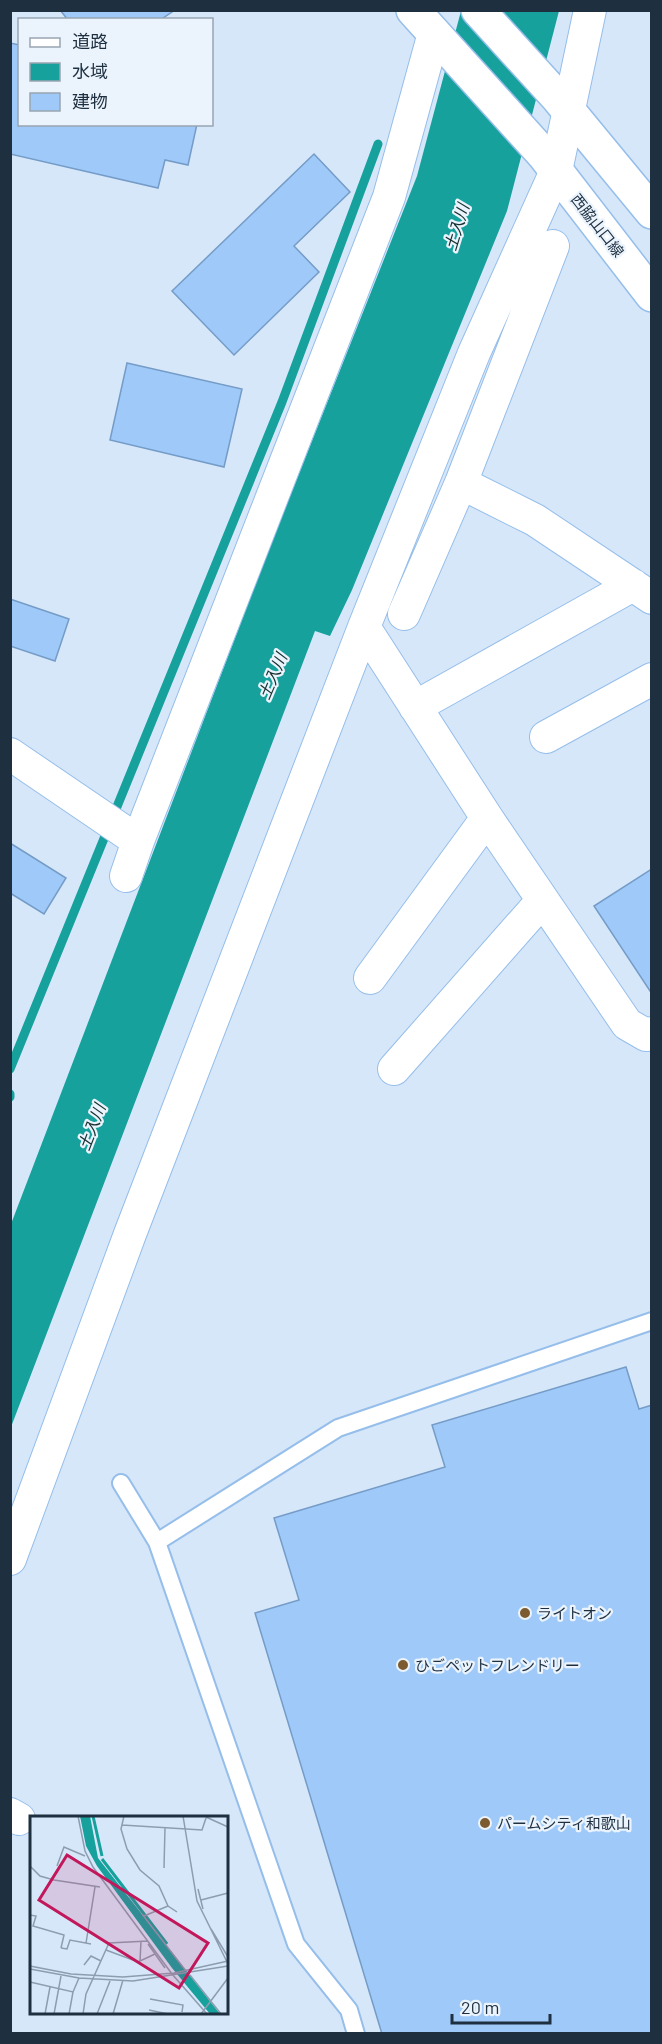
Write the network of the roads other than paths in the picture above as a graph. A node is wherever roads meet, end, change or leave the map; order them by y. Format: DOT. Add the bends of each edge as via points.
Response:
graph roads {
  1 [pos="478,10"];
  2 [pos="590,10"];
  3 [pos="424,22"];
  4 [pos="564,104"];
  5 [pos="550,163"];
  6 [pos="651,212"];
  7 [pos="553,246"];
  8 [pos="651,295"];
  9 [pos="460,483"];
  10 [pos="642,592"];
  11 [pos="404,614"];
  12 [pos="364,627"];
  13 [pos="651,679"];
  14 [pos="415,707"];
  15 [pos="546,737"];
  16 [pos="10,754"];
  17 [pos="487,818"];
  18 [pos="138,841"];
  19 [pos="126,876"];
  20 [pos="542,901"];
  21 [pos="370,978"];
  22 [pos="651,1034"];
  23 [pos="394,1069"];
  24 [pos="651,1321"];
  25 [pos="121,1483"];
  26 [pos="157,1542"];
  27 [pos="10,1559"];
  28 [pos="356,2034"];
  1 -- 4 [label="street"];
  2 -- 4 [label="street"];
  3 -- 5 [label="street, 西脇山口線"];
  3 -- 18 [label="street" via="389,197"];
  4 -- 5 [label="street"];
  4 -- 6 [label="street"];
  5 -- 8 [label="street, 西脇山口線"];
  5 -- 12 [label="street"];
  7 -- 9 [label="street"];
  9 -- 10 [label="street" via="535,520"];
  9 -- 11 [label="street"];
  10 -- 14 [label="street"];
  12 -- 14 [label="street"];
  12 -- 27 [label="street" via="130,1234"];
  13 -- 15 [label="street"];
  14 -- 17 [label="street"];
  16 -- 18 [label="street"];
  17 -- 20 [label="street"];
  17 -- 21 [label="street"];
  18 -- 19 [label="street"];
  20 -- 22 [label="street" via="627,1024"];
  20 -- 23 [label="street"];
  24 -- 26 [label="lane" via="338,1428"];
  25 -- 26 [label="lane"];
  26 -- 28 [label="lane" via="296,1944 349,2010"];
}
